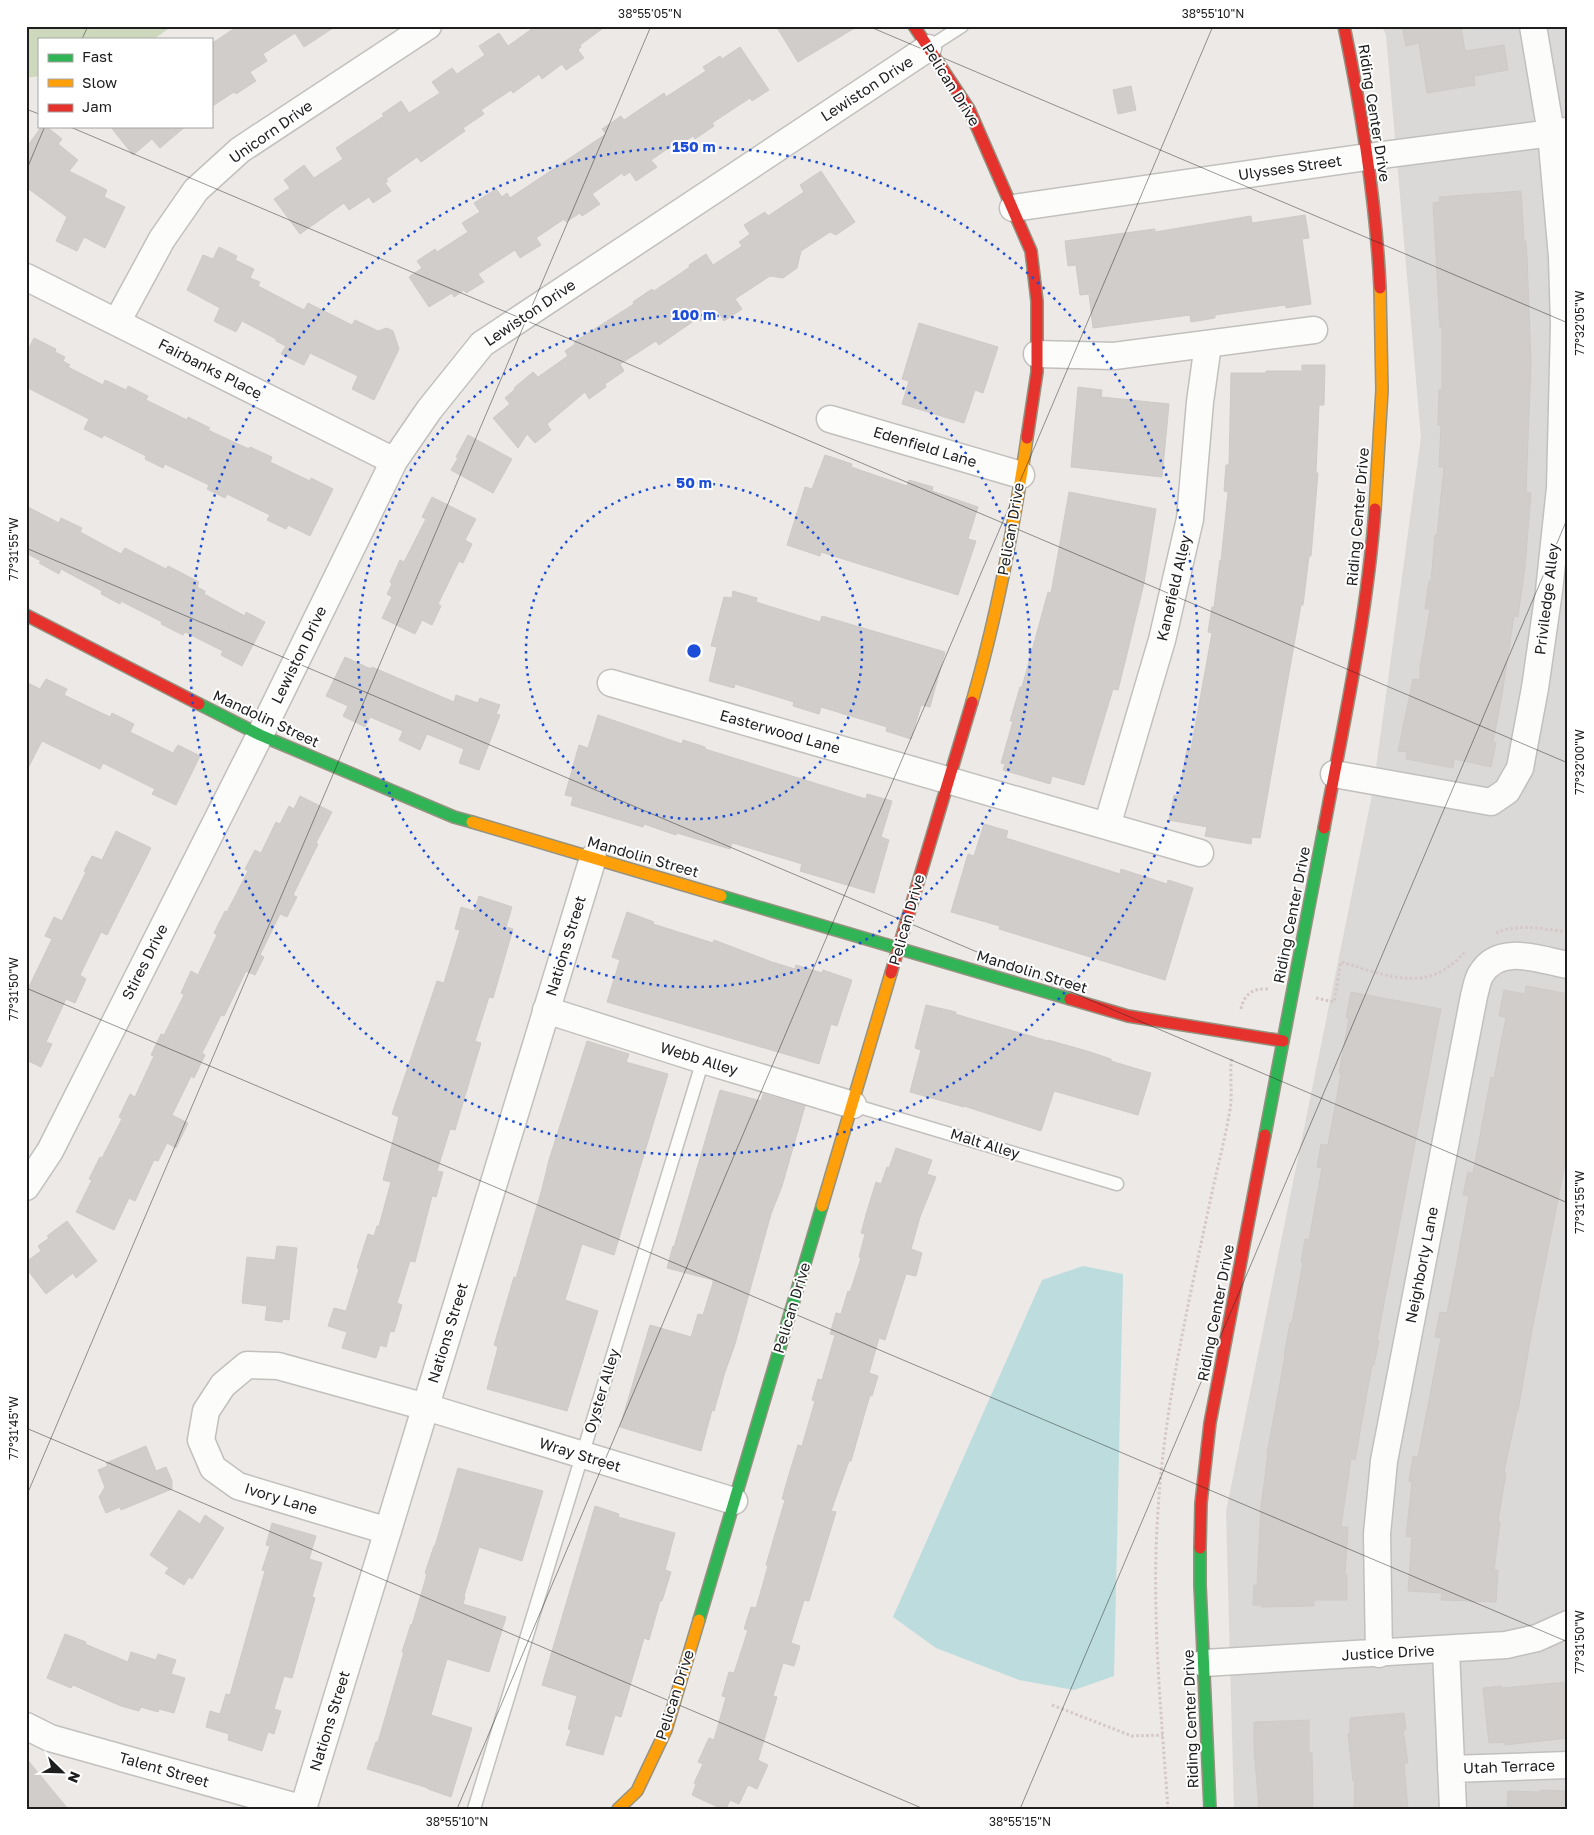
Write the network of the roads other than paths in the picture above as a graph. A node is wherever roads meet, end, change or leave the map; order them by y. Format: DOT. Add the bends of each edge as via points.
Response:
graph roads {
  1 [pos="428,26"];
  2 [pos="914,26"];
  3 [pos="962,26"];
  4 [pos="1344,26"];
  5 [pos="1534,26"];
  6 [pos="928,48"];
  7 [pos="1560,132"];
  8 [pos="1367,157"];
  9 [pos="1013,208"];
  10 [pos="26,277"];
  11 [pos="118,322"];
  12 [pos="1314,330"];
  13 [pos="1208,344"];
  14 [pos="1037,354"];
  15 [pos="830,418"];
  16 [pos="394,461"];
  17 [pos="1021,475"];
  18 [pos="26,615"];
  19 [pos="611,683"];
  20 [pos="260,735"];
  21 [pos="1334,774"];
  22 [pos="948,781"];
  23 [pos="1107,826"];
  24 [pos="1200,853"];
  25 [pos="593,858"];
  26 [pos="899,947"];
  27 [pos="1568,965"];
  28 [pos="546,1010"];
  29 [pos="1283,1041"];
  30 [pos="703,1060"];
  31 [pos="853,1105"];
  32 [pos="1117,1184"];
  33 [pos="26,1187"];
  34 [pos="426,1407"];
  35 [pos="582,1456"];
  36 [pos="734,1501"];
  37 [pos="388,1531"];
  38 [pos="1568,1624"];
  39 [pos="1446,1650"];
  40 [pos="1379,1654"];
  41 [pos="1204,1663"];
  42 [pos="26,1726"];
  43 [pos="1568,1765"];
  44 [pos="1451,1769"];
  45 [pos="304,1809"];
  46 [pos="474,1809"];
  47 [pos="618,1809"];
  48 [pos="1210,1809"];
  49 [pos="1453,1809"];
  1 -- 11 [label="street, Unicorn Drive" via="240,150 196,190 162,239"];
  2 -- 6 [label="street, Pelican Drive"];
  3 -- 6 [label="lane"];
  4 -- 8 [label="street, Riding Center Drive"];
  5 -- 7 [label="street, Priviledge Alley"];
  6 -- 9 [label="street, Pelican Drive" via="969,109"];
  6 -- 16 [label="street, Lewiston Drive" via="482,344 429,410"];
  7 -- 8 [label="street, Ulysses Street"];
  7 -- 21 [label="street, Priviledge Alley" via="1564,325 1560,488 1549,591 1520,768 1507,791 1491,802"];
  8 -- 9 [label="street, Ulysses Street"];
  8 -- 21 [label="street, Riding Center Drive" via="1376,235 1381,331 1381,426 1364,607"];
  9 -- 14 [label="street, Pelican Drive" via="1031,251 1037,301"];
  10 -- 11 [label="street, Fairbanks Place"];
  11 -- 16 [label="street, Fairbanks Place"];
  12 -- 13 [label="street"];
  13 -- 14 [label="street" via="1114,356"];
  13 -- 23 [label="street, Kanefield Alley" via="1190,519 1162,640"];
  14 -- 17 [label="street, Pelican Drive"];
  15 -- 17 [label="street, Edenfield Lane"];
  16 -- 20 [label="street, Lewiston Drive"];
  17 -- 22 [label="street, Pelican Drive" via="981,672"];
  18 -- 20 [label="street, Mandolin Street"];
  19 -- 22 [label="street, Easterwood Lane"];
  20 -- 25 [label="street, Mandolin Street" via="454,817"];
  20 -- 33 [label="street, Stires Drive" via="50,1151"];
  21 -- 29 [label="street, Riding Center Drive"];
  22 -- 23 [label="street"];
  22 -- 26 [label="street, Pelican Drive"];
  23 -- 24 [label="street"];
  25 -- 26 [label="street, Mandolin Street"];
  25 -- 28 [label="street, Nations Street"];
  26 -- 29 [label="street, Mandolin Street" via="1128,1016"];
  26 -- 31 [label="street, Pelican Drive"];
  27 -- 40 [label="street, Neighborly Lane" via="1504,956 1490,962 1480,974 1384,1461 1377,1534"];
  28 -- 30 [label="street, Webb Alley"];
  28 -- 34 [label="street, Nations Street"];
  29 -- 41 [label="street, Riding Center Drive" via="1210,1423 1201,1503 1200,1585"];
  30 -- 31 [label="street, Webb Alley"];
  30 -- 35 [label="lane, Oyster Alley"];
  31 -- 32 [label="lane, Malt Alley"];
  31 -- 36 [label="street, Pelican Drive"];
  34 -- 35 [label="street, Wray Street"];
  34 -- 37 [label="street, Nations Street"];
  34 -- 37 [label="street, Ivory Lane" via="278,1366 246,1365 223,1384 206,1411 201,1440 213,1468 238,1486"];
  35 -- 36 [label="street, Wray Street"];
  35 -- 46 [label="lane, Oyster Alley"];
  36 -- 47 [label="street, Pelican Drive" via="666,1730 637,1791"];
  37 -- 45 [label="street, Nations Street"];
  38 -- 39 [label="street, Justice Drive" via="1537,1638 1506,1645"];
  39 -- 40 [label="street, Justice Drive"];
  39 -- 44 [label="street"];
  40 -- 41 [label="street, Justice Drive"];
  41 -- 48 [label="street, Riding Center Drive"];
  42 -- 45 [label="street, Talent Street" via="50,1738"];
  43 -- 44 [label="street, Utah Terrace"];
  44 -- 49 [label="street"];
}
